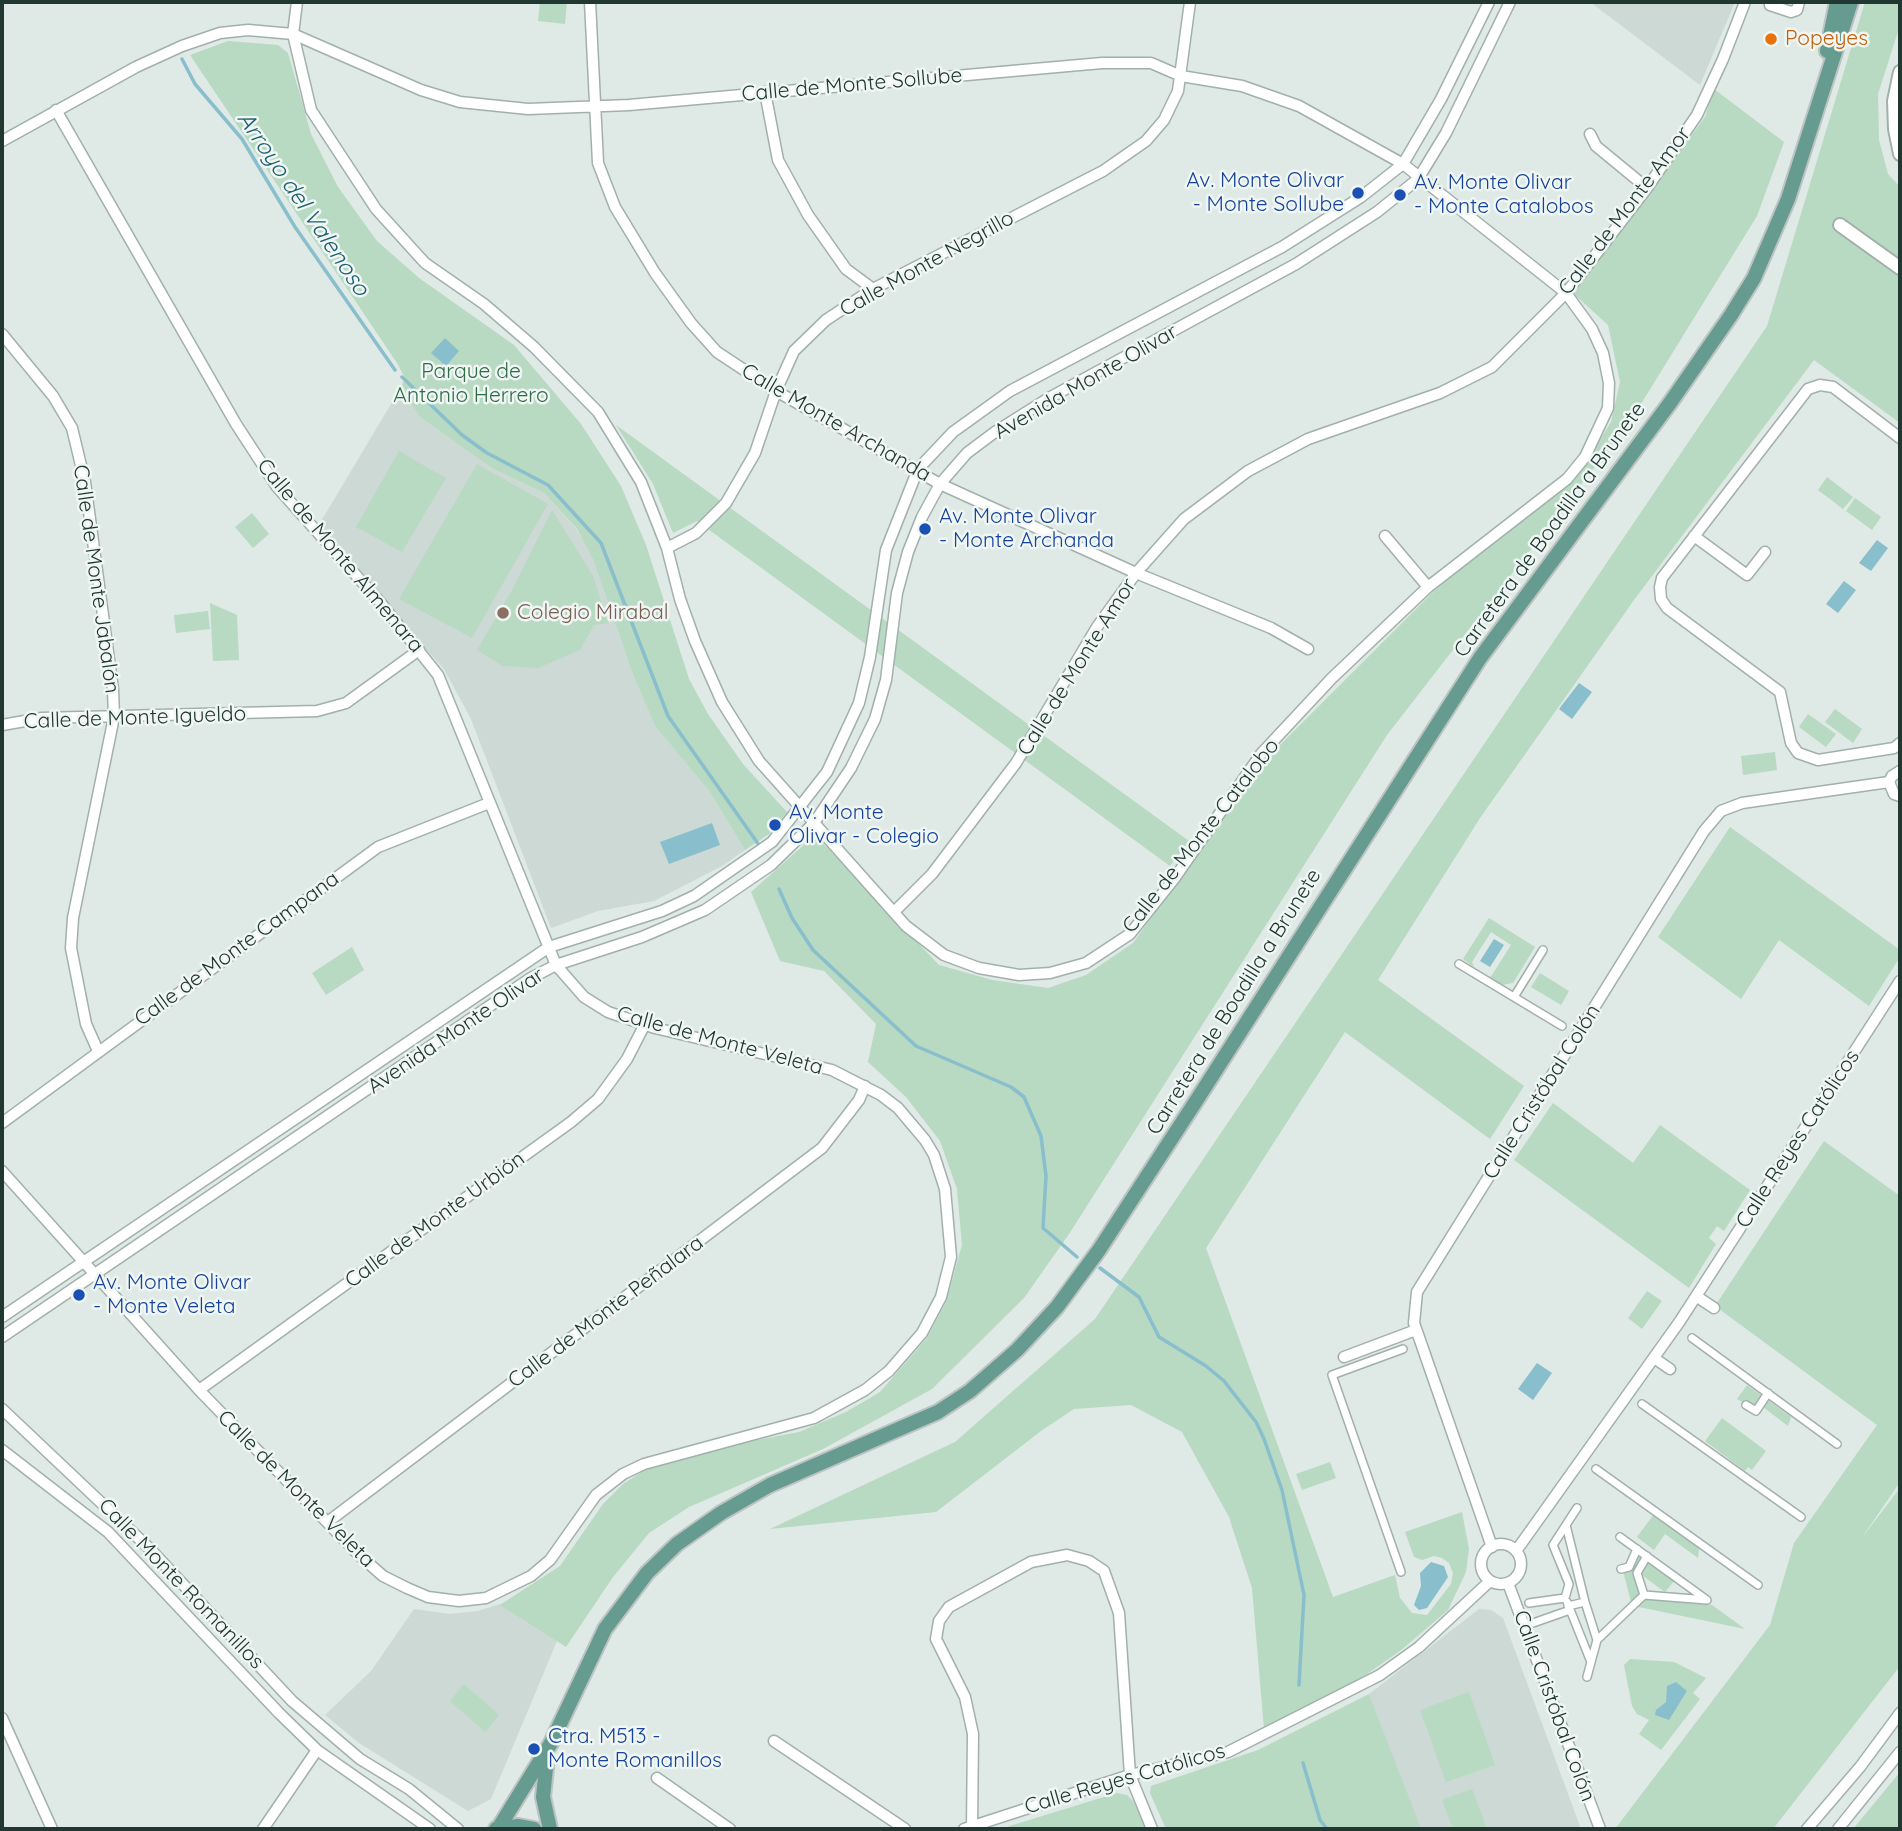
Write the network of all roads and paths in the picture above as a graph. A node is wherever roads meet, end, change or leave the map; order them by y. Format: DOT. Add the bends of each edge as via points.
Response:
graph roads {
  1 [pos="297,2"];
  2 [pos="590,2"];
  3 [pos="1190,2"];
  4 [pos="1489,2"];
  5 [pos="1510,2"];
  6 [pos="1745,2"];
  7 [pos="1770,2"];
  8 [pos="1799,2"];
  9 [pos="1837,2"];
  10 [pos="1851,2"];
  11 [pos="293,34"];
  12 [pos="1900,72"];
  13 [pos="1181,76"];
  14 [pos="765,92"];
  15 [pos="594,106"];
  16 [pos="56,110"];
  17 [pos="1590,134"];
  18 [pos="1808,135"];
  19 [pos="2,141"];
  20 [pos="1900,154"];
  21 [pos="1403,164"];
  22 [pos="1418,179"];
  23 [pos="1647,188"];
  24 [pos="1840,225"];
  25 [pos="1900,268"];
  26 [pos="873,289"];
  27 [pos="1566,293"];
  28 [pos="2,334"];
  29 [pos="776,391"];
  30 [pos="1900,438"];
  31 [pos="918,469"];
  32 [pos="940,484"];
  33 [pos="1385,536"];
  34 [pos="1694,536"];
  35 [pos="667,548"];
  36 [pos="1765,552"];
  37 [pos="1136,573"];
  38 [pos="1428,587"];
  39 [pos="1308,649"];
  40 [pos="419,650"];
  41 [pos="114,717"];
  42 [pos="2,725"];
  43 [pos="1900,743"];
  44 [pos="1900,771"];
  45 [pos="1889,782"];
  46 [pos="1900,796"];
  47 [pos="489,803"];
  48 [pos="800,806"];
  49 [pos="814,823"];
  50 [pos="894,912"];
  51 [pos="549,947"];
  52 [pos="1544,950"];
  53 [pos="1459,964"];
  54 [pos="556,965"];
  55 [pos="1900,981"];
  56 [pos="1514,997"];
  57 [pos="644,1026"];
  58 [pos="1562,1026"];
  59 [pos="98,1051"];
  60 [pos="865,1086"];
  61 [pos="331,1094"];
  62 [pos="341,1108"];
  63 [pos="307,1110"];
  64 [pos="2,1122"];
  65 [pos="317,1124"];
  66 [pos="2,1171"];
  67 [pos="84,1261"];
  68 [pos="96,1275"];
  69 [pos="1696,1296"];
  70 [pos="1714,1308"];
  71 [pos="2,1317"];
  72 [pos="1416,1330"];
  73 [pos="2,1337"];
  74 [pos="1692,1338"];
  75 [pos="1403,1349"];
  76 [pos="1345,1357"];
  77 [pos="1654,1358"];
  78 [pos="1670,1369"];
  79 [pos="199,1390"];
  80 [pos="1768,1394"];
  81 [pos="1643,1404"];
  82 [pos="1746,1405"];
  83 [pos="2,1409"];
  84 [pos="1837,1444"];
  85 [pos="2,1451"];
  86 [pos="1596,1469"];
  87 [pos="1577,1508"];
  88 [pos="1801,1517"];
  89 [pos="329,1521"];
  90 [pos="1566,1525"];
  91 [pos="1620,1536"];
  92 [pos="1492,1547"];
  93 [pos="1637,1549"];
  94 [pos="1516,1551"];
  95 [pos="1647,1556"];
  96 [pos="1622,1569"];
  97 [pos="1401,1572"];
  98 [pos="1490,1581"];
  99 [pos="1508,1583"];
  100 [pos="1758,1585"];
  101 [pos="1644,1595"];
  102 [pos="1585,1602"];
  103 [pos="1529,1603"];
  104 [pos="1568,1605"];
  105 [pos="1533,1623"];
  106 [pos="1597,1640"];
  107 [pos="1591,1662"];
  108 [pos="1587,1677"];
  109 [pos="1900,1713"];
  110 [pos="309,1716"];
  111 [pos="2,1718"];
  112 [pos="293,1727"];
  113 [pos="774,1741"];
  114 [pos="551,1743"];
  115 [pos="317,1749"];
  116 [pos="1900,1752"];
  117 [pos="360,1759"];
  118 [pos="350,1774"];
  119 [pos="1130,1775"];
  120 [pos="657,1778"];
  121 [pos="52,1829"];
  122 [pos="262,1829"];
  123 [pos="430,1829"];
  124 [pos="458,1829"];
  125 [pos="497,1829"];
  126 [pos="534,1829"];
  127 [pos="551,1829"];
  128 [pos="730,1829"];
  129 [pos="905,1829"];
  130 [pos="969,1829"];
  131 [pos="1152,1829"];
  132 [pos="1600,1829"];
  133 [pos="1807,1829"];
  134 [pos="1838,1829"];
  1 -- 11 [label="street"];
  2 -- 15 [label="street, Calle Monte Archanda"];
  3 -- 13 [label="street, Calle Monte Negrillo"];
  4 -- 21 [label="street, Avenida Monte Olivar"];
  5 -- 22 [label="street, Avenida Monte Olivar" via="1446,133"];
  6 -- 23 [label="street, Calle de Monte Amor" via="1697,115"];
  7 -- 8 [label="street" via="1791,12"];
  9 -- 18 [label="main road, Carretera de Boadilla a Brunete"];
  10 -- 18 [label="main road, Carretera de Boadilla a Brunete"];
  11 -- 15 [label="street, Calle de Monte Sollube" via="421,90 460,102 527,109"];
  11 -- 16 [label="street, Calle de Monte Sollube" via="220,33 136,66"];
  11 -- 35 [label="street, Calle de Monte Catalobo" via="311,110 362,189 425,263 484,304 598,412 641,482"];
  12 -- 20 [label="street" via="1894,101"];
  13 -- 14 [label="street, Calle de Monte Sollube" via="1151,63 1102,64"];
  13 -- 21 [label="street, Calle de Monte Sollube" via="1242,86 1299,106"];
  13 -- 26 [label="street, Calle Monte Negrillo" via="1164,120 1146,141 1103,171"];
  14 -- 15 [label="street, Calle de Monte Sollube"];
  14 -- 26 [label="street" via="778,160 808,215 846,269"];
  15 -- 29 [label="street, Calle Monte Archanda" via="598,163 615,208 654,273 717,352"];
  16 -- 19 [label="street, Calle de Monte Sollube"];
  16 -- 40 [label="street, Calle de Monte Almenara" via="276,487"];
  17 -- 23 [label="street" via="1596,146"];
  18 -- 114 [label="main road, Carretera de Boadilla a Brunete" via="1770,243 1731,316 1466,679 1198,1098 1057,1307 1017,1350 938,1412 770,1485 677,1544 605,1629"];
  21 -- 22 [label="street, Calle de Monte Catalobo"];
  21 -- 31 [label="street, Avenida Monte Olivar" via="1282,247 1010,391 953,432"];
  22 -- 27 [label="street, Calle de Monte Catalobo"];
  22 -- 32 [label="street, Avenida Monte Olivar" via="1377,212 1296,264 1049,398 967,453"];
  23 -- 27 [label="street, Calle de Monte Amor"];
  24 -- 25 [label="street"];
  26 -- 29 [label="street, Calle Monte Negrillo" via="826,320 794,351"];
  27 -- 37 [label="street, Calle de Monte Amor" via="1492,367 1440,393 1308,439 1248,471 1184,520"];
  27 -- 38 [label="street, Calle de Monte Catalobo" via="1603,353 1608,408 1598,434 1567,479"];
  28 -- 41 [label="street, Calle de Monte Jabalón" via="53,396 72,428 85,482"];
  29 -- 31 [label="street, Calle Monte Archanda"];
  29 -- 35 [label="street, Calle Monte Negrillo" via="755,453 726,503 696,533"];
  30 -- 34 [label="street" via="1833,387 1808,389"];
  31 -- 32 [label="street, Calle Monte Archanda"];
  31 -- 48 [label="street, Avenida Monte Olivar" via="887,550 859,703 827,772"];
  32 -- 37 [label="street, Calle Monte Archanda"];
  32 -- 49 [label="street, Avenida Monte Olivar" via="908,552 875,719 851,768"];
  33 -- 38 [label="street"];
  34 -- 36 [label="street" via="1747,575"];
  34 -- 43 [label="street" via="1662,578 1661,599 1780,692 1791,743 1798,753 1818,760 1894,748"];
  35 -- 48 [label="street, Calle de Monte Catalobo" via="680,599 722,702 759,761"];
  37 -- 39 [label="street, Calle Monte Archanda" via="1271,628"];
  37 -- 50 [label="street, Calle de Monte Amor" via="1097,627 1016,764 932,874"];
  38 -- 50 [label="street, Calle de Monte Catalobo" via="1332,678 1261,754 1130,934 1086,963 1019,975 979,968 944,955"];
  40 -- 41 [label="street, Calle de Monte Igueldo" via="346,704 317,711"];
  40 -- 47 [label="street, Calle de Monte Almenara" via="438,675"];
  41 -- 42 [label="street, Calle de Monte Igueldo" via="42,718"];
  41 -- 59 [label="street, Calle de Monte Jabalón" via="73,918 71,948 86,1024"];
  44 -- 45 [label="street"];
  45 -- 46 [label="street" via="1890,789"];
  45 -- 72 [label="street, Calle Cristóbal Colón" via="1742,803 1721,811 1704,831 1417,1292"];
  47 -- 51 [label="street, Calle de Monte Almenara"];
  47 -- 59 [label="street, Calle de Monte Campana" via="378,847"];
  48 -- 49 [label="street, Calle de Monte Catalobo"];
  48 -- 51 [label="street, Avenida Monte Olivar" via="772,842 694,896 662,911"];
  49 -- 50 [label="street, Calle de Monte Catalobo"];
  49 -- 54 [label="street, Avenida Monte Olivar" via="771,865 705,910 642,937"];
  51 -- 54 [label="street, Calle de Monte Veleta"];
  51 -- 61 [label="street, Avenida Monte Olivar"];
  52 -- 56 [label="street"];
  53 -- 56 [label="street"];
  54 -- 57 [label="street, Calle de Monte Veleta" via="583,997 608,1013"];
  54 -- 62 [label="street, Avenida Monte Olivar"];
  55 -- 69 [label="street, Calle Reyes Católicos"];
  56 -- 58 [label="street"];
  57 -- 60 [label="street, Calle de Monte Veleta" via="802,1061"];
  57 -- 79 [label="street, Calle de Monte Urbión" via="598,1099 571,1122"];
  59 -- 64 [label="street, Calle de Monte Campana"];
  60 -- 89 [label="street, Calle de Monte Peñalara" via="822,1148"];
  60 -- 89 [label="street, Calle de Monte Veleta" via="898,1108 934,1156 945,1189 951,1257 941,1297 922,1334 889,1371 814,1418 644,1464 623,1474 596,1495 550,1560 531,1576 486,1598 459,1601 407,1588 383,1576"];
  61 -- 62 [label="street"];
  61 -- 63 [label="street, Avenida Monte Olivar"];
  62 -- 65 [label="street, Avenida Monte Olivar"];
  63 -- 65 [label="street"];
  63 -- 67 [label="street, Avenida Monte Olivar"];
  65 -- 68 [label="street, Avenida Monte Olivar"];
  66 -- 67 [label="street, Calle de Monte Veleta"];
  67 -- 68 [label="street, Calle de Monte Veleta"];
  67 -- 71 [label="street, Avenida Monte Olivar"];
  68 -- 73 [label="street, Avenida Monte Olivar"];
  68 -- 79 [label="street, Calle de Monte Veleta"];
  69 -- 70 [label="street"];
  69 -- 77 [label="street, Calle Reyes Católicos"];
  72 -- 76 [label="street"];
  72 -- 92 [label="street, Calle Cristóbal Colón"];
  74 -- 80 [label="street"];
  75 -- 97 [label="street" via="1332,1376"];
  77 -- 78 [label="street"];
  77 -- 94 [label="street, Calle Reyes Católicos"];
  79 -- 89 [label="street, Calle de Monte Veleta"];
  80 -- 82 [label="street" via="1756,1411"];
  80 -- 84 [label="street"];
  81 -- 88 [label="street"];
  83 -- 110 [label="street, Calle Monte Romanillos" via="141,1539"];
  85 -- 112 [label="street, Calle Monte Romanillos" via="108,1532"];
  86 -- 100 [label="street"];
  87 -- 90 [label="street"];
  90 -- 102 [label="street"];
  90 -- 104 [label="street" via="1553,1545 1569,1584"];
  91 -- 93 [label="street"];
  92 -- 94 [label="street" via="1505,1545"];
  92 -- 98 [label="street" via="1481,1563"];
  93 -- 95 [label="street"];
  93 -- 96 [label="street" via="1629,1567"];
  94 -- 99 [label="street" via="1520,1569"];
  95 -- 101 [label="street" via="1637,1573"];
  95 -- 101 [label="street" via="1707,1600"];
  98 -- 99 [label="street"];
  98 -- 119 [label="street, Calle Reyes Católicos" via="1419,1647 1354,1690 1228,1752"];
  99 -- 132 [label="street, Calle Cristóbal Colón"];
  101 -- 106 [label="street"];
  102 -- 104 [label="street"];
  102 -- 106 [label="street"];
  103 -- 104 [label="street"];
  104 -- 105 [label="street"];
  104 -- 107 [label="street"];
  106 -- 107 [label="street"];
  107 -- 108 [label="street"];
  109 -- 133 [label="street"];
  110 -- 112 [label="street" via="301,1717"];
  110 -- 117 [label="street, Calle Monte Romanillos"];
  111 -- 121 [label="street"];
  112 -- 115 [label="street, Calle Monte Romanillos"];
  113 -- 129 [label="street"];
  114 -- 125 [label="main road, Carretera de Boadilla a Brunete"];
  114 -- 127 [label="main road, Carretera de Boadilla a Brunete" via="543,1797"];
  115 -- 118 [label="street, Calle Monte Romanillos"];
  115 -- 122 [label="street"];
  116 -- 134 [label="street"];
  117 -- 118 [label="street" via="360,1769"];
  117 -- 124 [label="street, Calle Monte Romanillos" via="409,1789"];
  118 -- 123 [label="street, Calle Monte Romanillos"];
  119 -- 130 [label="street, Calle Reyes Católicos"];
  119 -- 130 [label="street" via="1119,1613 1104,1572 1089,1561 1067,1555 1031,1562 948,1607 939,1622 936,1639 965,1697 973,1734"];
  119 -- 131 [label="street"];
  120 -- 128 [label="street"];
  125 -- 126 [label="main road"];
}
